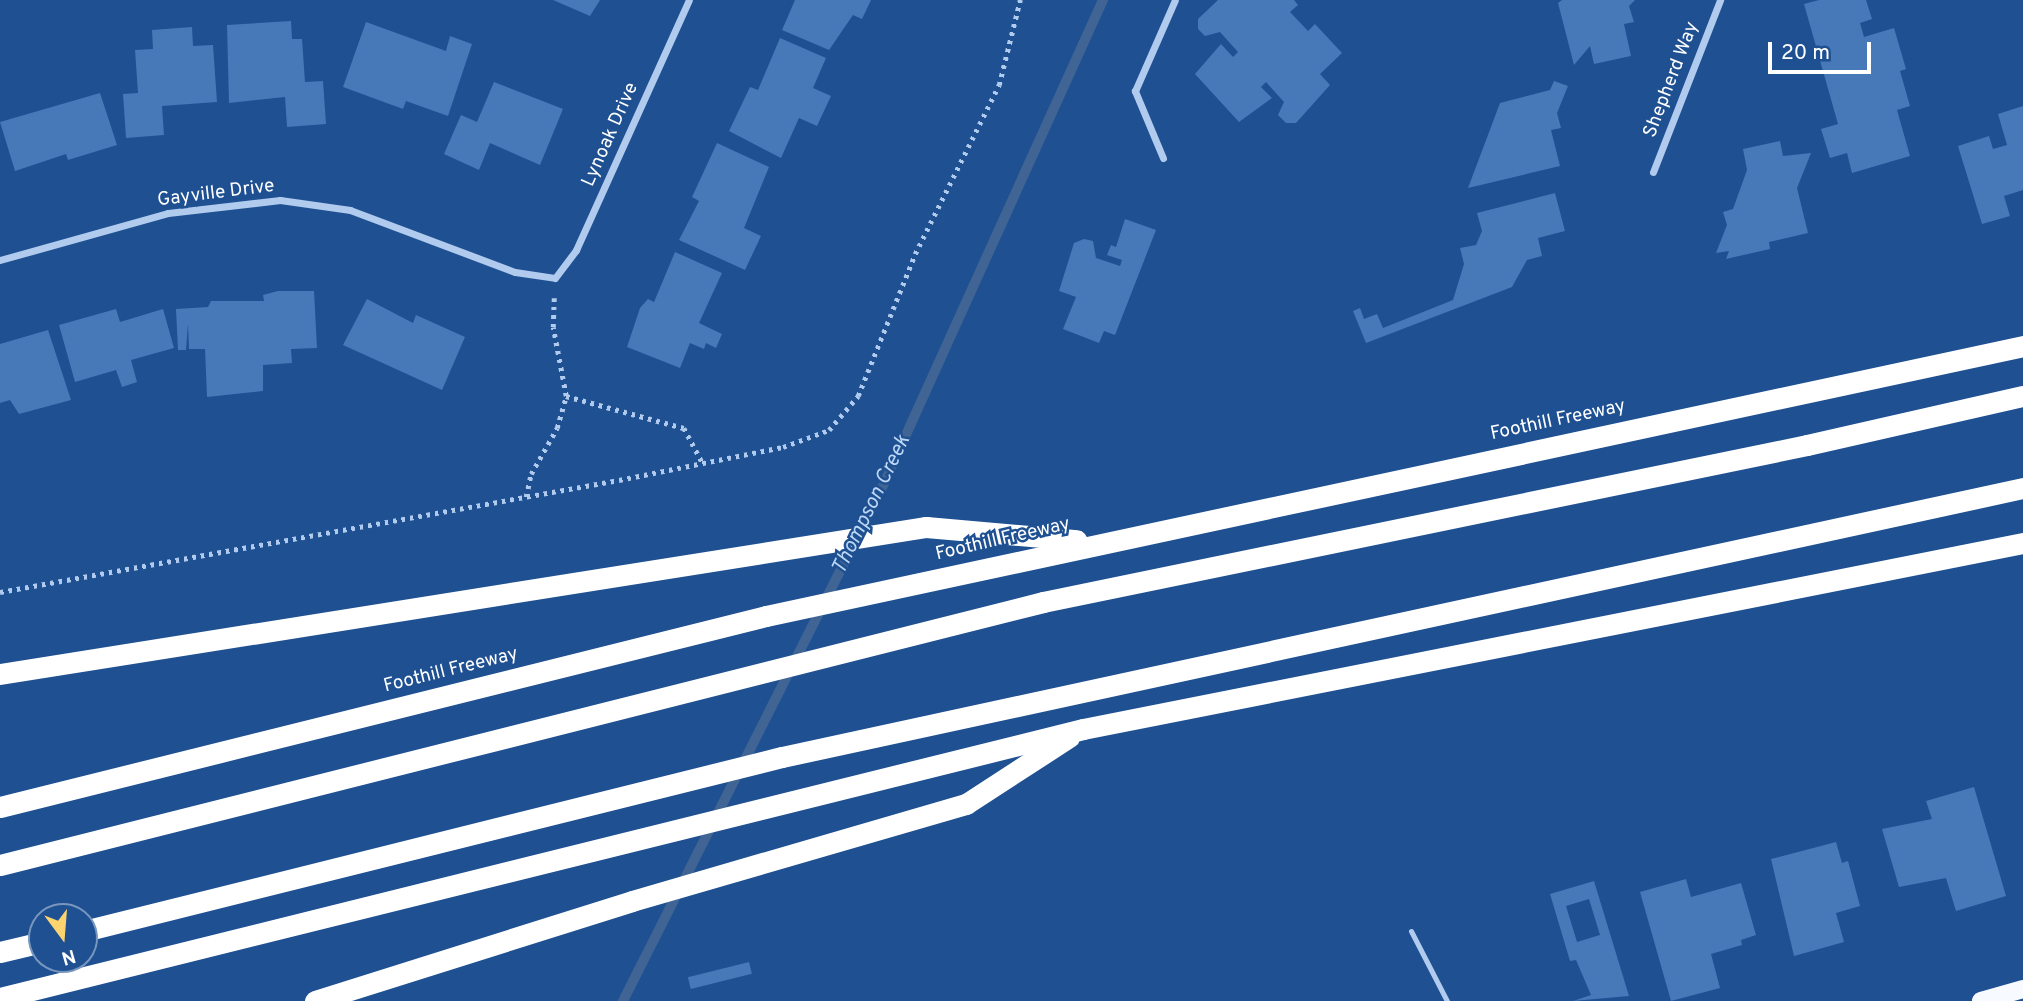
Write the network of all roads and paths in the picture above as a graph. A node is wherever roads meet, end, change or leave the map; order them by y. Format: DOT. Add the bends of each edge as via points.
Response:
graph roads {
  1 [pos="689,0"];
  2 [pos="1020,0"];
  3 [pos="1175,0"];
  4 [pos="1720,0"];
  5 [pos="1163,158"];
  6 [pos="1653,172"];
  7 [pos="0,260"];
  8 [pos="555,278"];
  9 [pos="2023,346"];
  10 [pos="566,396"];
  11 [pos="2023,396"];
  12 [pos="703,463"];
  13 [pos="2023,488"];
  14 [pos="526,497"];
  15 [pos="1096,542"];
  16 [pos="2023,543"];
  17 [pos="0,592"];
  18 [pos="0,674"];
  19 [pos="1083,729"];
  20 [pos="0,807"];
  21 [pos="0,865"];
  22 [pos="98,927"];
  23 [pos="1411,930"];
  24 [pos="28,945"];
  25 [pos="0,952"];
  26 [pos="2023,989"];
  27 [pos="0,998"];
  28 [pos="315,1001"];
  29 [pos="1447,1001"];
  30 [pos="1981,1001"];
  1 -- 8 [label="street, Lynoak Drive" via="576,250"];
  2 -- 12 [label="path" via="999,85 915,254 858,397 845,417 809,440"];
  3 -- 5 [label="street" via="1135,91"];
  4 -- 6 [label="street, Shepherd Way"];
  7 -- 8 [label="street, Gayville Drive" via="168,213 281,201 351,210 514,272"];
  8 -- 10 [label="path" via="553,327"];
  9 -- 15 [label="highway, Foothill Freeway"];
  10 -- 12 [label="path" via="684,428"];
  10 -- 14 [label="path" via="557,428 531,474"];
  11 -- 21 [label="highway" via="1807,445 1043,602"];
  12 -- 14 [label="path"];
  13 -- 22 [label="highway" via="782,757"];
  14 -- 17 [label="path"];
  15 -- 18 [label="highway" via="926,527"];
  15 -- 20 [label="highway, Foothill Freeway" via="766,616"];
  16 -- 19 [label="highway"];
  19 -- 27 [label="highway"];
  19 -- 28 [label="highway" via="966,804 632,901"];
  23 -- 29 [label="lane"];
  24 -- 25 [label="highway"];
  26 -- 30 [label="main road"];
}
